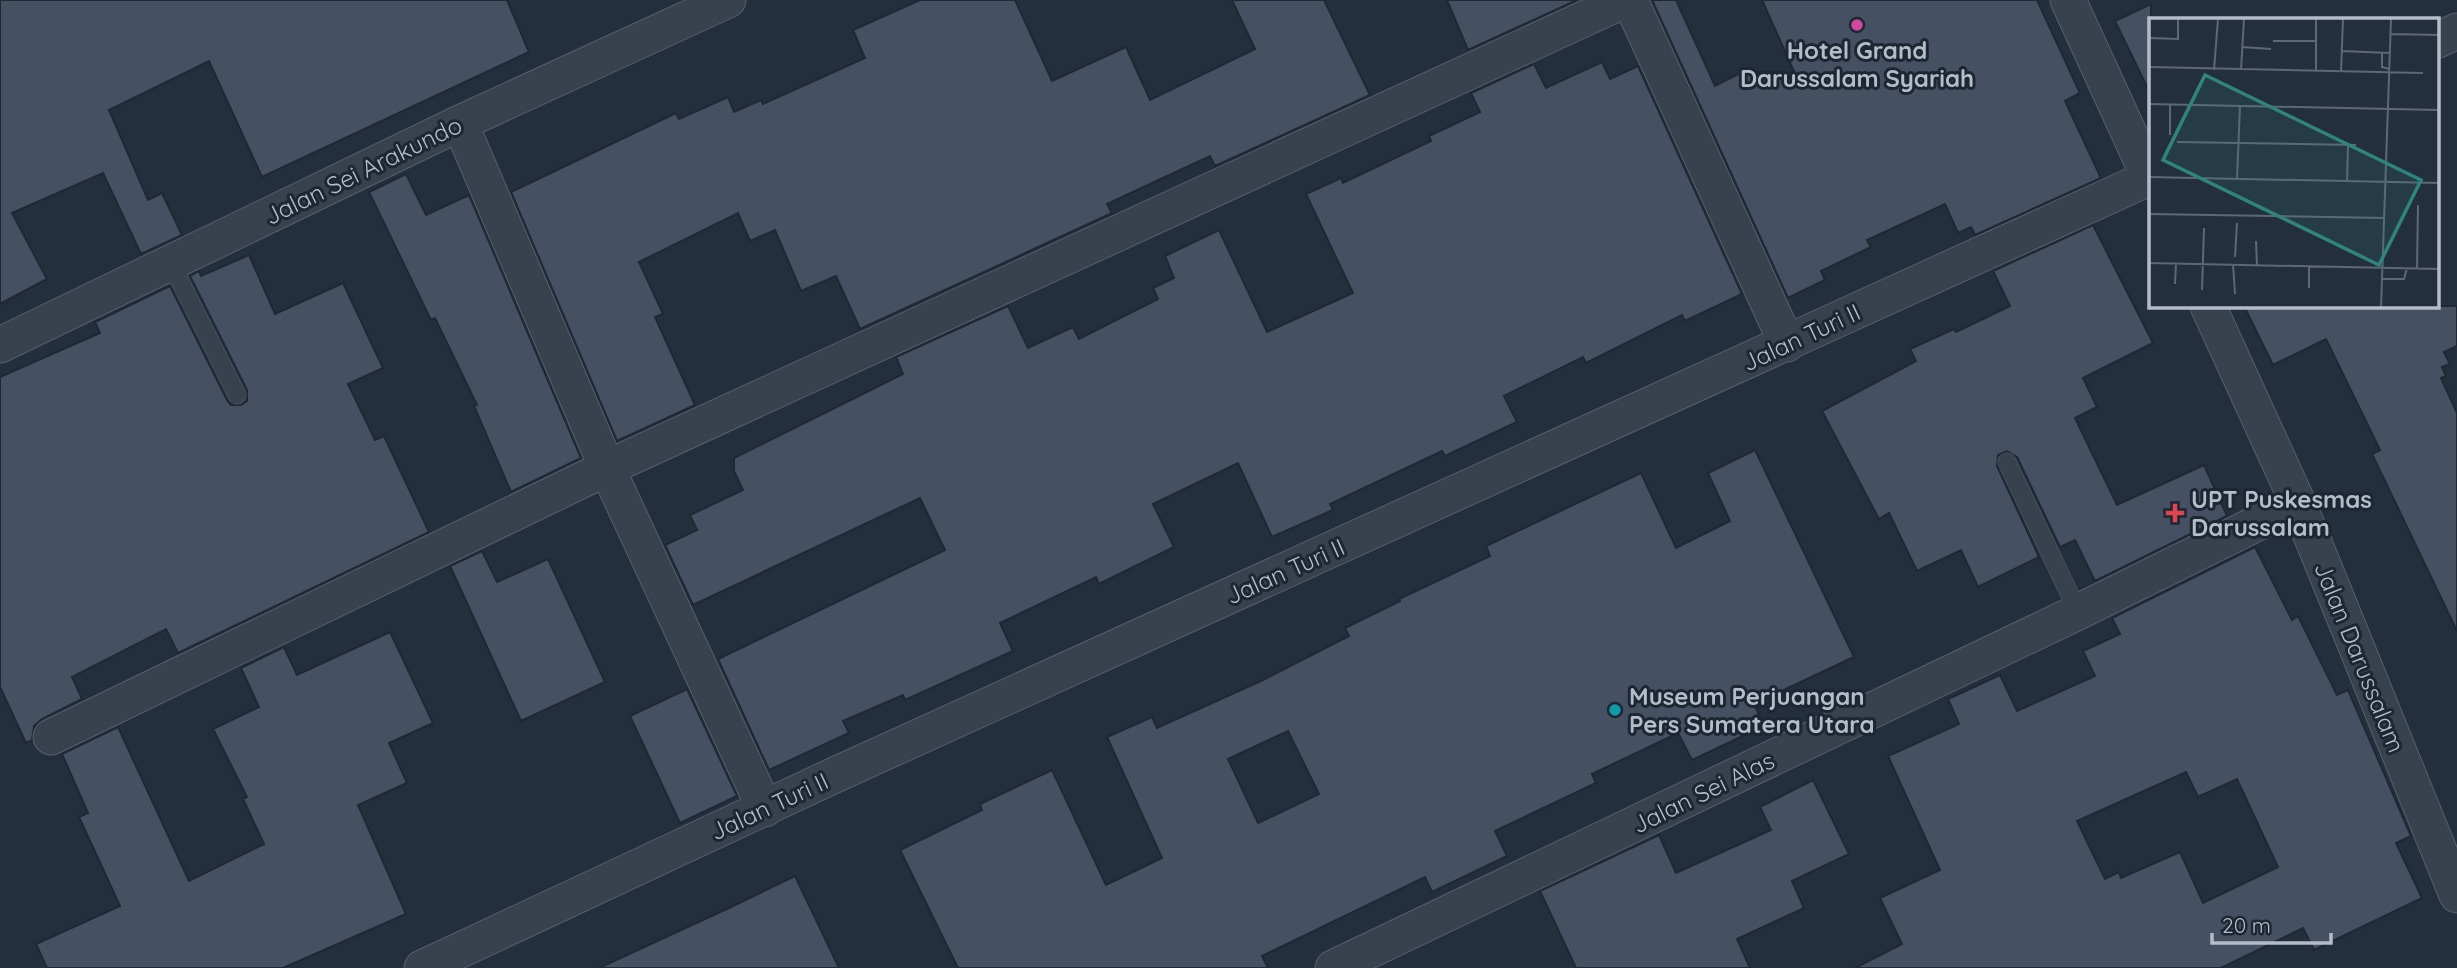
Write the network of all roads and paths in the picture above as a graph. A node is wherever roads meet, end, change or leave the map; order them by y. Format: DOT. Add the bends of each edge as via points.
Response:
graph roads {
  1 [pos="728,0"];
  2 [pos="1628,0"];
  3 [pos="2068,0"];
  4 [pos="2457,31"];
  5 [pos="2440,39"];
  6 [pos="460,123"];
  7 [pos="2149,177"];
  8 [pos="2149,179"];
  9 [pos="171,263"];
  10 [pos="2209,308"];
  11 [pos="1787,344"];
  12 [pos="0,345"];
  13 [pos="237,395"];
  14 [pos="2007,462"];
  15 [pos="607,468"];
  16 [pos="2298,503"];
  17 [pos="2078,612"];
  18 [pos="51,737"];
  19 [pos="765,809"];
  20 [pos="2457,895"];
  21 [pos="422,968"];
  22 [pos="1333,968"];
  1 -- 6 [label="street, Jalan Sei Arakundo"];
  2 -- 11 [label="street"];
  2 -- 15 [label="street"];
  3 -- 7 [label="street"];
  4 -- 5 [label="street"];
  6 -- 9 [label="street, Jalan Sei Arakundo"];
  6 -- 15 [label="street"];
  8 -- 11 [label="street, Jalan Turi II"];
  9 -- 12 [label="street, Jalan Sei Arakundo"];
  9 -- 13 [label="lane"];
  10 -- 16 [label="street, Jalan Darussalam"];
  11 -- 19 [label="street, Jalan Turi II"];
  14 -- 17 [label="lane"];
  15 -- 18 [label="street"];
  15 -- 19 [label="street"];
  16 -- 17 [label="street, Jalan Sei Alas"];
  16 -- 20 [label="street, Jalan Darussalam"];
  17 -- 22 [label="street, Jalan Sei Alas"];
  19 -- 21 [label="street, Jalan Turi II"];
}
